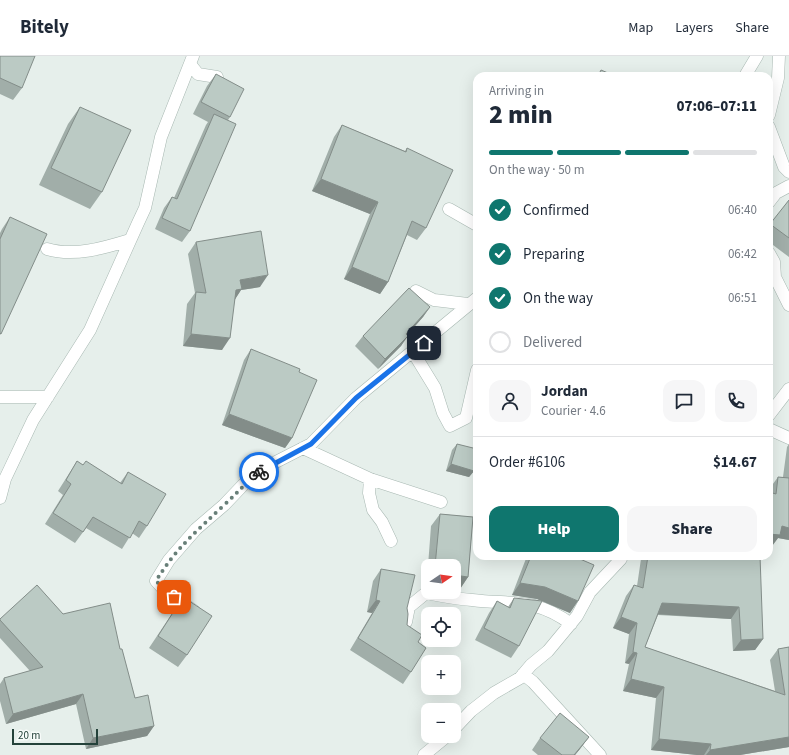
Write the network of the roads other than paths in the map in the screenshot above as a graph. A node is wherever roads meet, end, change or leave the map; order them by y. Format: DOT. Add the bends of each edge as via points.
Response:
graph roads {
  1 [pos="757,56"];
  2 [pos="779,56"];
  3 [pos="191,60"];
  4 [pos="747,72"];
  5 [pos="217,77"];
  6 [pos="773,99"];
  7 [pos="773,138"];
  8 [pos="789,172"];
  9 [pos="789,186"];
  10 [pos="773,197"];
  11 [pos="449,209"];
  12 [pos="473,223"];
  13 [pos="130,240"];
  14 [pos="47,249"];
  15 [pos="773,260"];
  16 [pos="416,291"];
  17 [pos="473,301"];
  18 [pos="789,305"];
  19 [pos="413,352"];
  20 [pos="473,387"];
  21 [pos="789,389"];
  22 [pos="0,397"];
  23 [pos="48,397"];
  24 [pos="773,410"];
  25 [pos="773,431"];
  26 [pos="789,438"];
  27 [pos="303,448"];
  28 [pos="370,479"];
  29 [pos="0,498"];
  30 [pos="441,502"];
  31 [pos="391,541"];
  32 [pos="620,560"];
  33 [pos="198,614"];
  34 [pos="406,622"];
  35 [pos="571,624"];
  36 [pos="523,674"];
  37 [pos="461,721"];
  38 [pos="439,743"];
  39 [pos="424,755"];
  40 [pos="600,755"];
  1 -- 4 [label="street"];
  2 -- 6 [label="street" via="778,78"];
  3 -- 5 [label="street" via="198,74"];
  3 -- 13 [label="street" via="161,137 145,208"];
  7 -- 8 [label="street" via="784,167"];
  9 -- 10 [label="street"];
  11 -- 12 [label="street"];
  13 -- 14 [label="street" via="98,250 58,252"];
  13 -- 23 [label="street" via="90,330"];
  15 -- 18 [label="street" via="775,277"];
  16 -- 17 [label="street" via="434,300"];
  17 -- 19 [label="street"];
  19 -- 20 [label="street" via="435,388 450,426 466,418"];
  19 -- 27 [label="street" via="356,398 311,444"];
  21 -- 24 [label="street"];
  22 -- 23 [label="street"];
  23 -- 29 [label="street" via="33,420"];
  25 -- 26 [label="street"];
  27 -- 28 [label="street"];
  27 -- 33 [label="street" via="264,468 244,484 196,529 169,560 156,581 166,592"];
  28 -- 30 [label="street"];
  28 -- 31 [label="street" via="369,493 373,510"];
  32 -- 35 [label="street" via="590,592"];
  34 -- 35 [label="street" via="409,607 426,593 472,600 522,602 559,615"];
  35 -- 36 [label="street" via="548,651"];
  36 -- 37 [label="street" via="494,693"];
  36 -- 40 [label="street"];
  38 -- 39 [label="street"];
}
